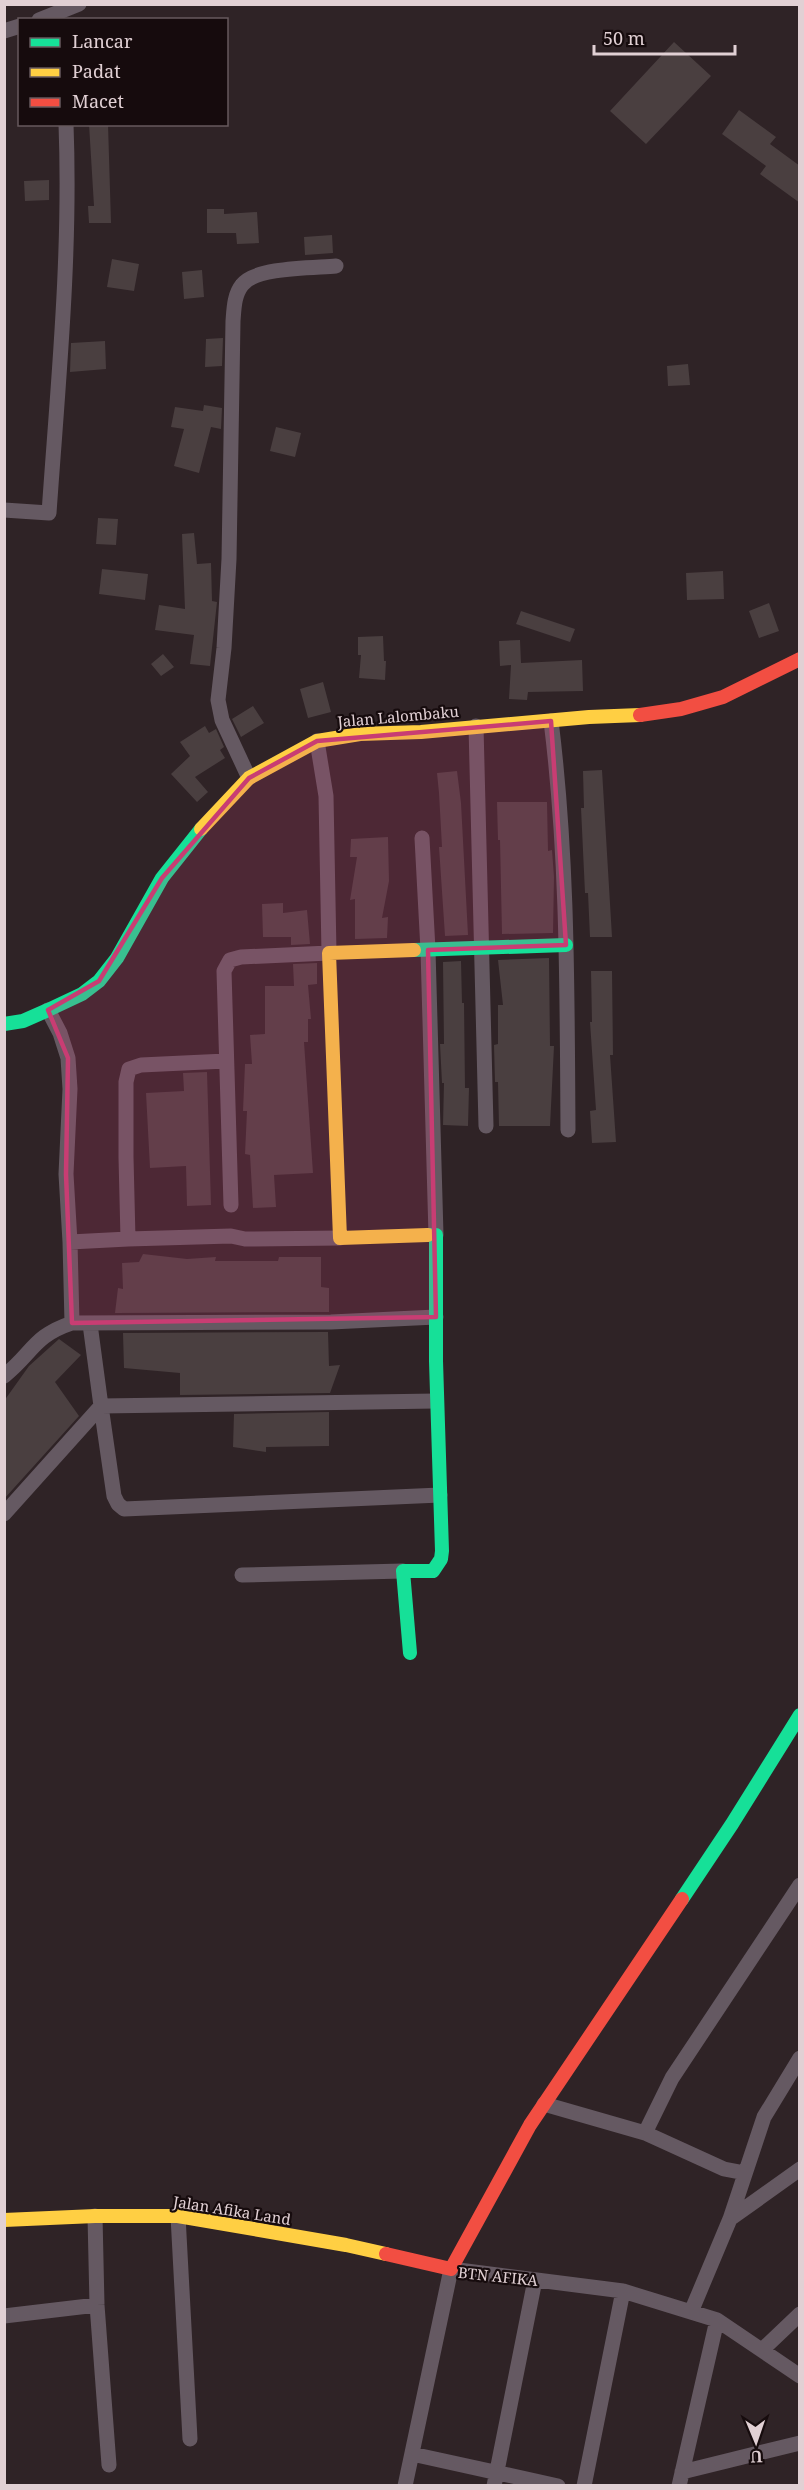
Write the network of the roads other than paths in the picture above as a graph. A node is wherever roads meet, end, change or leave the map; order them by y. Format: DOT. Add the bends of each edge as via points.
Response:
graph roads {
  1 [pos="79,4"];
  2 [pos="61,16"];
  3 [pos="66,126"];
  4 [pos="336,266"];
  5 [pos="4,510"];
  6 [pos="800,659"];
  7 [pos="551,721"];
  8 [pos="476,726"];
  9 [pos="317,741"];
  10 [pos="249,778"];
  11 [pos="422,838"];
  12 [pos="566,945"];
  13 [pos="481,949"];
  14 [pos="428,950"];
  15 [pos="329,953"];
  16 [pos="48,1010"];
  17 [pos="4,1024"];
  18 [pos="226,1061"];
  19 [pos="486,1126"];
  20 [pos="568,1130"];
  21 [pos="231,1205"];
  22 [pos="436,1235"];
  23 [pos="340,1238"];
  24 [pos="128,1239"];
  25 [pos="70,1242"];
  26 [pos="436,1317"];
  27 [pos="72,1323"];
  28 [pos="90,1324"];
  29 [pos="4,1376"];
  30 [pos="436,1401"];
  31 [pos="101,1406"];
  32 [pos="440,1495"];
  33 [pos="4,1514"];
  34 [pos="403,1571"];
  35 [pos="242,1575"];
  36 [pos="410,1653"];
  37 [pos="800,1715"];
  38 [pos="800,1885"];
  39 [pos="800,2058"];
  40 [pos="544,2104"];
  41 [pos="645,2133"];
  42 [pos="800,2169"];
  43 [pos="745,2173"];
  44 [pos="95,2216"];
  45 [pos="178,2216"];
  46 [pos="730,2219"];
  47 [pos="4,2220"];
  48 [pos="451,2270"];
  49 [pos="535,2280"];
  50 [pos="623,2291"];
  51 [pos="97,2305"];
  52 [pos="691,2312"];
  53 [pos="800,2314"];
  54 [pos="4,2316"];
  55 [pos="717,2320"];
  56 [pos="762,2350"];
  57 [pos="800,2376"];
  58 [pos="190,2439"];
  59 [pos="800,2443"];
  60 [pos="412,2454"];
  61 [pos="109,2465"];
  62 [pos="495,2479"];
  63 [pos="681,2479"];
  64 [pos="405,2486"];
  65 [pos="558,2486"];
  66 [pos="584,2486"];
  1 -- 2 [label="street"];
  3 -- 5 [label="street" via="64,280 49,513"];
  4 -- 10 [label="street" via="255,275 240,287 236,298 229,559 218,700 222,720"];
  6 -- 7 [label="street, Jalan Lalombaku" via="723,696 681,709"];
  7 -- 8 [label="street, Jalan Lalombaku"];
  7 -- 12 [label="street"];
  8 -- 9 [label="street, Jalan Lalombaku"];
  8 -- 13 [label="street"];
  9 -- 10 [label="street, Jalan Lalombaku"];
  9 -- 15 [label="street" via="326,796"];
  10 -- 16 [label="street, Jalan Lalombaku" via="162,878 117,958 99,981"];
  11 -- 14 [label="street"];
  12 -- 13 [label="street"];
  12 -- 20 [label="street"];
  13 -- 14 [label="street"];
  13 -- 19 [label="street"];
  14 -- 15 [label="street"];
  14 -- 22 [label="street"];
  15 -- 18 [label="street" via="241,957 227,962 222,980"];
  15 -- 23 [label="street"];
  16 -- 17 [label="street, Jalan Lalombaku"];
  16 -- 25 [label="street" via="68,1058 66,1174"];
  18 -- 21 [label="street"];
  18 -- 24 [label="street" via="141,1065 129,1069"];
  22 -- 23 [label="street"];
  22 -- 26 [label="street"];
  23 -- 24 [label="street"];
  24 -- 25 [label="street"];
  25 -- 27 [label="street"];
  26 -- 28 [label="street"];
  26 -- 30 [label="street"];
  27 -- 28 [label="street"];
  27 -- 29 [label="street" via="52,1330 35,1343"];
  28 -- 31 [label="street"];
  30 -- 31 [label="street"];
  30 -- 32 [label="street"];
  31 -- 32 [label="street" via="114,1496 124,1509"];
  31 -- 33 [label="street"];
  32 -- 34 [label="street" via="442,1551 438,1565 433,1571"];
  34 -- 35 [label="street"];
  34 -- 36 [label="street"];
  37 -- 40 [label="street" via="732,1824"];
  38 -- 41 [label="street" via="672,2078"];
  39 -- 43 [label="street" via="764,2117"];
  40 -- 41 [label="street"];
  40 -- 48 [label="street"];
  41 -- 43 [label="street" via="724,2169"];
  42 -- 46 [label="street"];
  43 -- 46 [label="street"];
  44 -- 45 [label="street, Jalan Afika Land"];
  44 -- 47 [label="street, Jalan Afika Land"];
  44 -- 51 [label="street"];
  45 -- 48 [label="street, Jalan Afika Land" via="346,2246"];
  45 -- 58 [label="street"];
  46 -- 52 [label="street"];
  48 -- 49 [label="street, BTN AFIKA"];
  48 -- 60 [label="street, BTN AFIKA"];
  49 -- 50 [label="street, BTN AFIKA"];
  49 -- 62 [label="street"];
  50 -- 52 [label="street, BTN AFIKA"];
  50 -- 66 [label="street"];
  51 -- 54 [label="street"];
  51 -- 61 [label="street"];
  52 -- 55 [label="street, BTN AFIKA"];
  53 -- 56 [label="street"];
  55 -- 56 [label="street, BTN AFIKA"];
  55 -- 63 [label="street"];
  56 -- 57 [label="street, BTN AFIKA"];
  59 -- 63 [label="street"];
  60 -- 62 [label="street"];
  60 -- 64 [label="street, BTN AFIKA"];
  62 -- 65 [label="street"];
}
